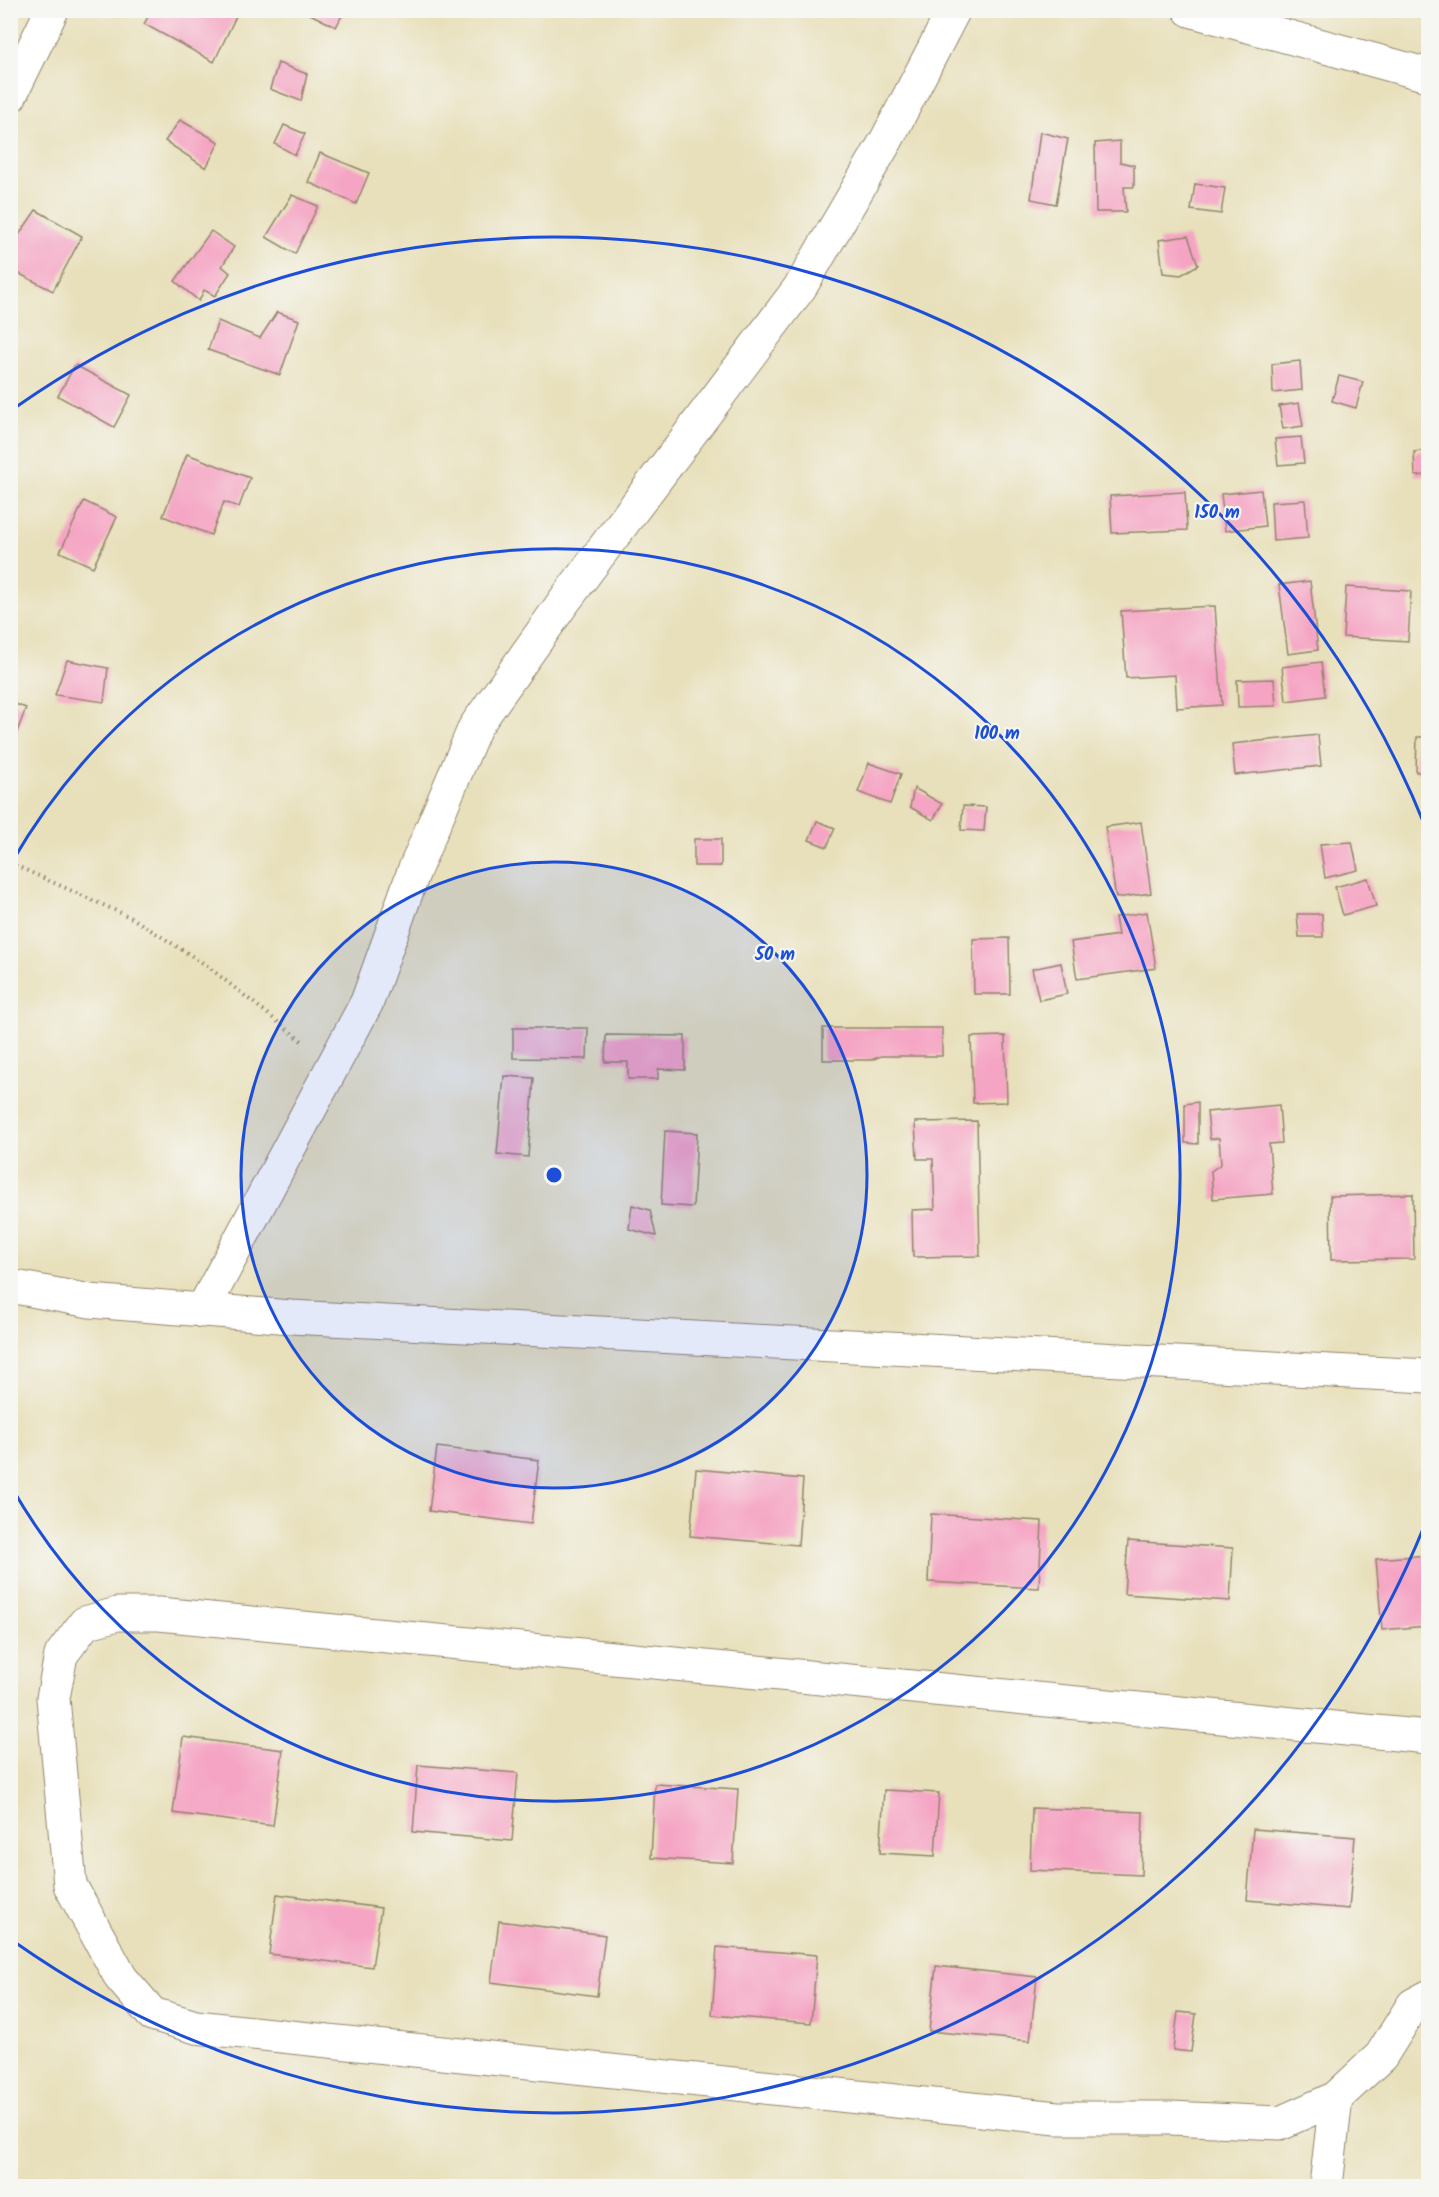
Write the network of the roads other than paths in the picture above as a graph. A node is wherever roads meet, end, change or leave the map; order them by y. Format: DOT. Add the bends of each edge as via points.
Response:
graph roads {
  1 [pos="52,10"];
  2 [pos="954,10"];
  3 [pos="1190,10"];
  4 [pos="1428,75"];
  5 [pos="10,96"];
  6 [pos="10,1286"];
  7 [pos="202,1311"];
  8 [pos="1428,1376"];
  9 [pos="1428,1737"];
  10 [pos="1428,1997"];
  11 [pos="1336,2098"];
  12 [pos="1326,2187"];
  1 -- 5 [label="street"];
  2 -- 7 [label="street" via="887,139 801,286 578,581 475,727 414,871 366,1002"];
  3 -- 4 [label="street"];
  6 -- 7 [label="street" via="90,1301"];
  7 -- 8 [label="street"];
  9 -- 11 [label="street" via="159,1614 117,1614 85,1623 61,1654 53,1698 70,1885 121,1978 152,2014 196,2027 1057,2118 1280,2123"];
  10 -- 11 [label="street" via="1413,2005 1381,2055"];
  11 -- 12 [label="street"];
}
